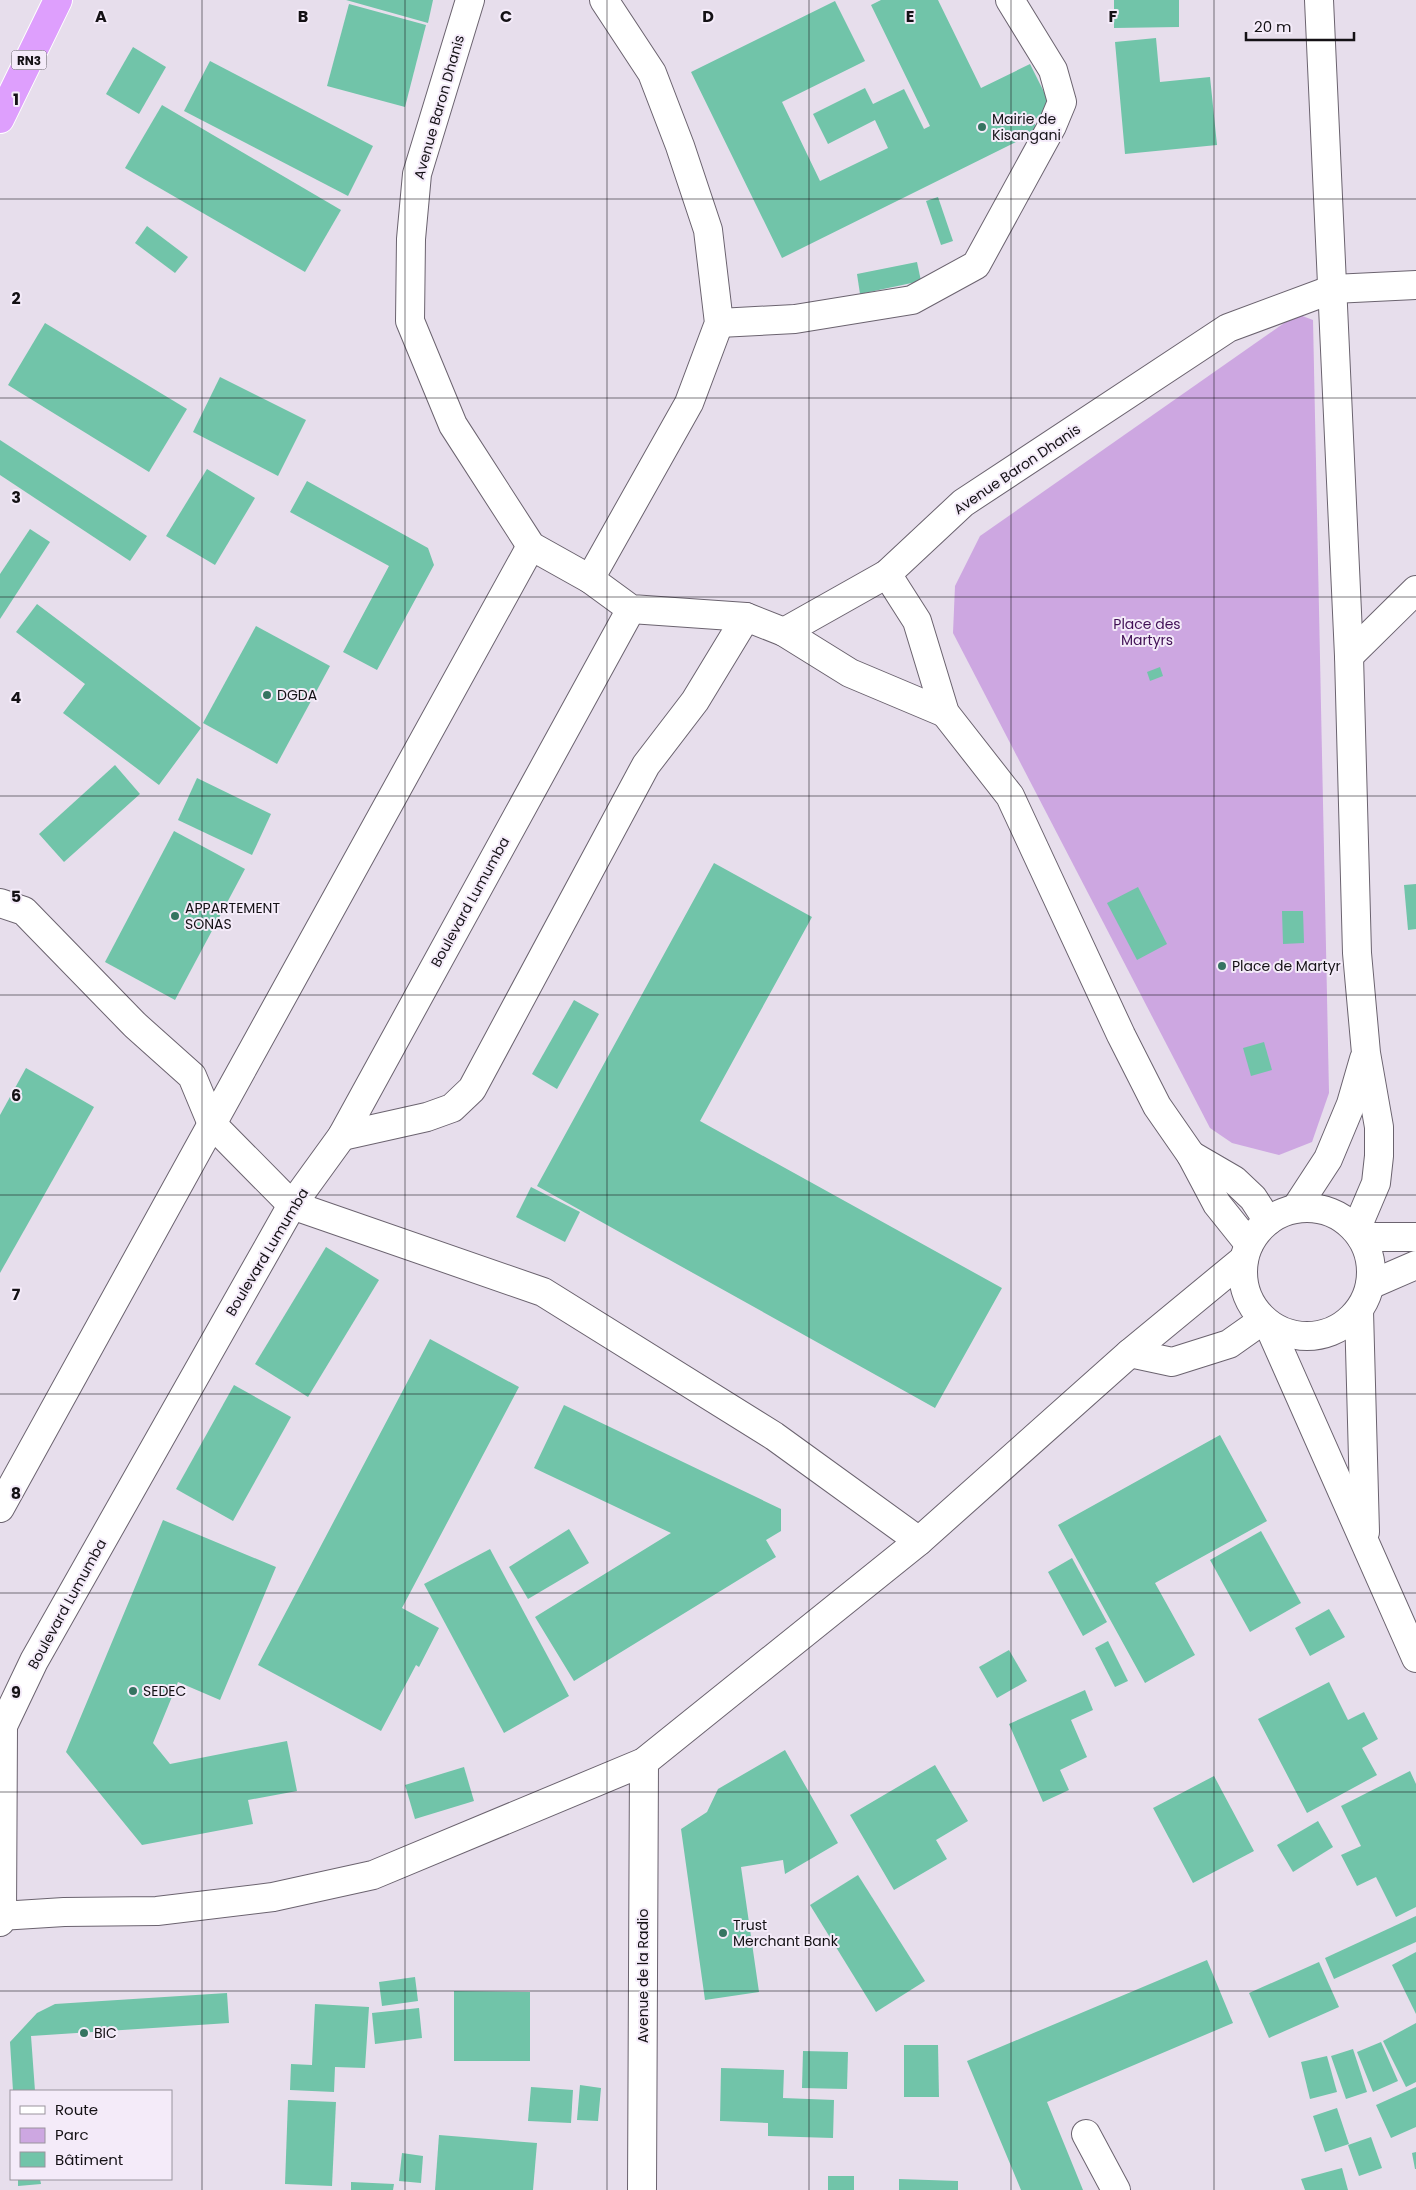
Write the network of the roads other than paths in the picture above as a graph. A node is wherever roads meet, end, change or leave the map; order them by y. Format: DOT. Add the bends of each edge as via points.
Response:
graph roads {
  1 [pos="58,0"];
  2 [pos="470,0"];
  3 [pos="604,0"];
  4 [pos="1010,0"];
  5 [pos="1319,0"];
  6 [pos="0,120"];
  7 [pos="1416,285"];
  8 [pos="1333,289"];
  9 [pos="719,322"];
  10 [pos="531,546"];
  11 [pos="887,574"];
  12 [pos="590,579"];
  13 [pos="1416,590"];
  14 [pos="630,610"];
  15 [pos="746,618"];
  16 [pos="784,632"];
  17 [pos="1349,656"];
  18 [pos="945,712"];
  19 [pos="0,903"];
  20 [pos="1366,1053"];
  21 [pos="212,1124"];
  22 [pos="342,1136"];
  23 [pos="1191,1155"];
  24 [pos="292,1205"];
  25 [pos="1296,1208"];
  26 [pos="1268,1220"];
  27 [pos="1358,1233"];
  28 [pos="1416,1237"];
  29 [pos="1247,1251"];
  30 [pos="1416,1265"];
  31 [pos="1370,1284"];
  32 [pos="1359,1312"];
  33 [pos="1265,1322"];
  34 [pos="1130,1353"];
  35 [pos="0,1508"];
  36 [pos="919,1540"];
  37 [pos="1366,1546"];
  38 [pos="1416,1658"];
  39 [pos="1,1726"];
  40 [pos="644,1762"];
  41 [pos="1,1918"];
  42 [pos="1086,2134"];
  43 [pos="642,2190"];
  44 [pos="1116,2190"];
  1 -- 6 [label="highway, RN3"];
  2 -- 10 [label="street, Avenue Baron Dhanis" via="416,174 410,321 453,425"];
  3 -- 9 [label="street" via="652,72 680,146 708,230"];
  4 -- 9 [label="street" via="1053,70 1062,102 976,265 912,300 795,319"];
  5 -- 8 [label="street"];
  7 -- 8 [label="street, Avenue Baron Dhanis"];
  8 -- 11 [label="street, Avenue Baron Dhanis" via="1228,328 963,503"];
  8 -- 17 [label="street"];
  9 -- 12 [label="street" via="689,403"];
  10 -- 12 [label="street, Avenue Baron Dhanis"];
  10 -- 21 [label="street"];
  11 -- 16 [label="street, Avenue Baron Dhanis"];
  11 -- 18 [label="street" via="917,621"];
  12 -- 14 [label="street, Avenue Baron Dhanis"];
  13 -- 17 [label="street"];
  14 -- 15 [label="street"];
  14 -- 22 [label="street, Boulevard Lumumba"];
  15 -- 16 [label="street"];
  15 -- 22 [label="street" via="695,701 646,765 472,1089 452,1108 427,1117"];
  16 -- 18 [label="street" via="850,673"];
  17 -- 20 [label="street" via="1357,953"];
  18 -- 23 [label="street" via="1010,796 1152,1097"];
  19 -- 21 [label="street" via="24,911 135,1025 192,1076"];
  20 -- 25 [label="street" via="1351,1104 1328,1159"];
  20 -- 27 [label="street" via="1379,1127 1379,1156 1376,1183"];
  21 -- 24 [label="street"];
  21 -- 35 [label="street"];
  22 -- 24 [label="street, Boulevard Lumumba"];
  23 -- 26 [label="street" via="1234,1180 1253,1198"];
  23 -- 29 [label="street"];
  24 -- 36 [label="street" via="543,1292 774,1436"];
  24 -- 39 [label="street, Boulevard Lumumba" via="34,1661"];
  25 -- 26 [label="street"];
  25 -- 27 [label="street" via="1318,1208 1339,1216"];
  26 -- 29 [label="street"];
  27 -- 28 [label="street"];
  27 -- 31 [label="street" via="1370,1260"];
  29 -- 33 [label="street" via="1243,1281 1249,1302"];
  29 -- 34 [label="street"];
  30 -- 31 [label="street"];
  31 -- 32 [label="street"];
  32 -- 33 [label="street" via="1332,1333 1298,1337"];
  32 -- 37 [label="street"];
  33 -- 34 [label="street" via="1229,1344 1172,1362"];
  33 -- 37 [label="street"];
  34 -- 36 [label="street"];
  36 -- 40 [label="street"];
  37 -- 38 [label="street"];
  39 -- 41 [label="street, Boulevard Lumumba"];
  40 -- 41 [label="street" via="373,1874 274,1897 157,1910 64,1912"];
  40 -- 43 [label="street, Avenue de la Radio"];
  42 -- 44 [label="street"];
}
